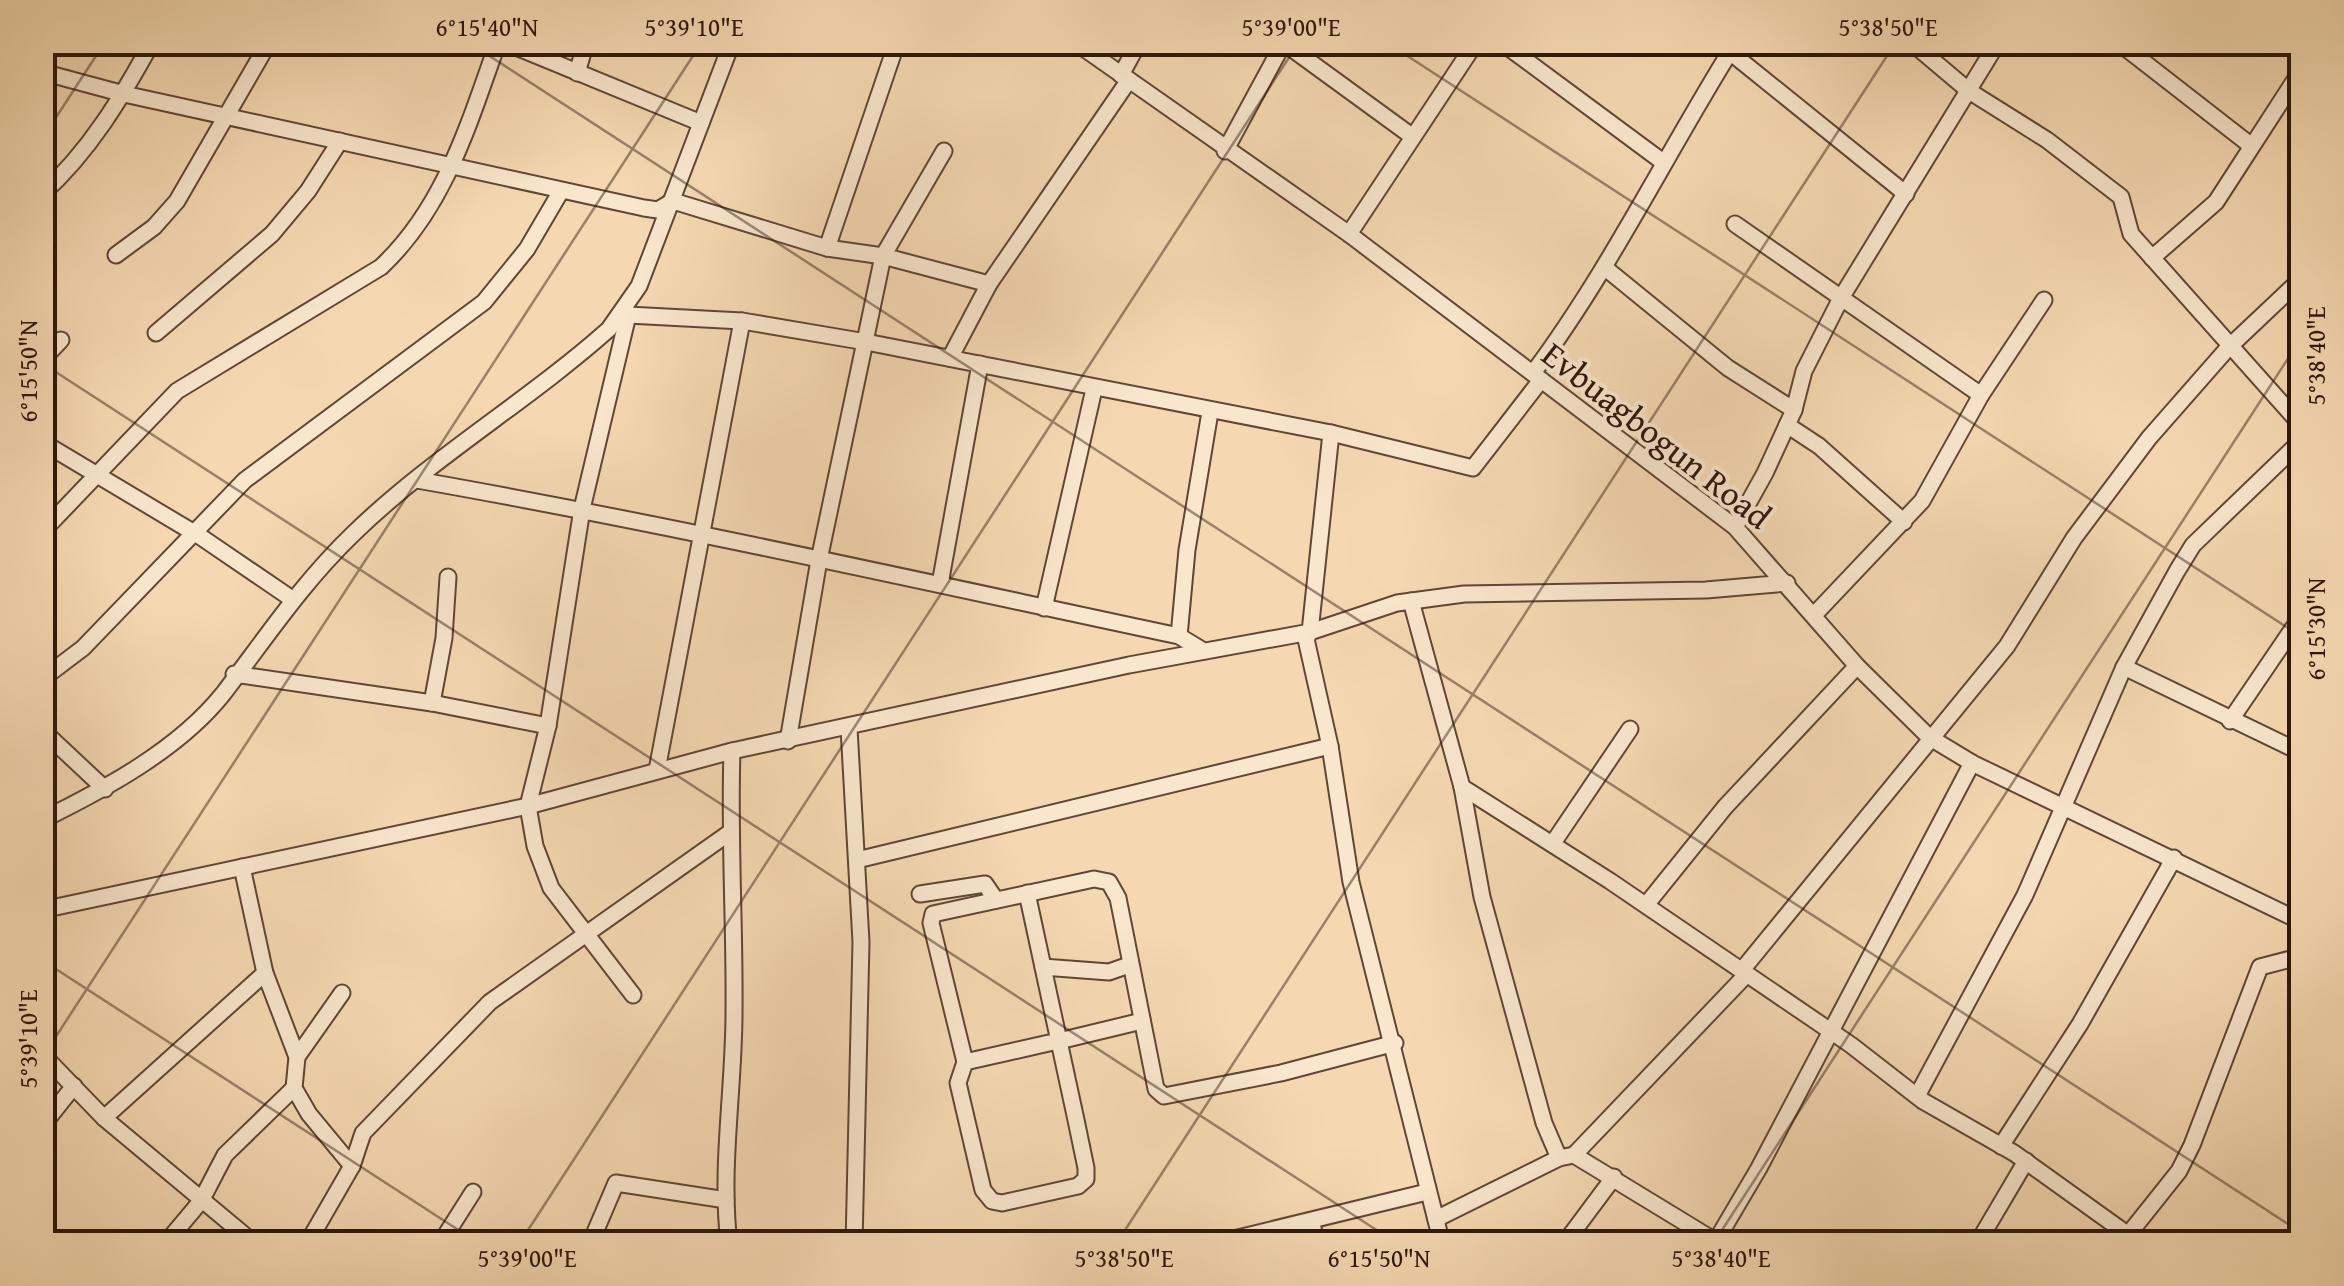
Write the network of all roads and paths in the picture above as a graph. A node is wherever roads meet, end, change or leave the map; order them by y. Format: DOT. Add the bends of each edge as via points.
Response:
graph roads {
  1 [pos="152,42"];
  2 [pos="269,42"];
  3 [pos="501,42"];
  4 [pos="586,42"];
  5 [pos="732,42"];
  6 [pos="897,42"];
  7 [pos="1075,42"];
  8 [pos="1139,42"];
  9 [pos="1476,42"];
  10 [pos="1501,42"];
  11 [pos="1911,42"];
  12 [pos="1998,42"];
  13 [pos="2118,42"];
  14 [pos="1284,43"];
  15 [pos="1733,47"];
  16 [pos="2302,68"];
  17 [pos="42,72"];
  18 [pos="576,72"];
  19 [pos="1125,77"];
  20 [pos="1969,91"];
  21 [pos="124,94"];
  22 [pos="227,116"];
  23 [pos="701,123"];
  24 [pos="1413,137"];
  25 [pos="340,142"];
  26 [pos="2249,144"];
  27 [pos="944,151"];
  28 [pos="1225,151"];
  29 [pos="1663,162"];
  30 [pos="453,168"];
  31 [pos="561,190"];
  32 [pos="42,194"];
  33 [pos="1906,194"];
  34 [pos="673,200"];
  35 [pos="1736,224"];
  36 [pos="1349,234"];
  37 [pos="827,248"];
  38 [pos="116,255"];
  39 [pos="883,256"];
  40 [pos="2152,258"];
  41 [pos="1604,267"];
  42 [pos="2302,278"];
  43 [pos="989,284"];
  44 [pos="1842,298"];
  45 [pos="2044,300"];
  46 [pos="626,313"];
  47 [pos="742,320"];
  48 [pos="156,333"];
  49 [pos="61,340"];
  50 [pos="866,342"];
  51 [pos="2228,348"];
  52 [pos="950,358"];
  53 [pos="42,360"];
  54 [pos="980,364"];
  55 [pos="1537,377"];
  56 [pos="1094,390"];
  57 [pos="1980,394"];
  58 [pos="1210,412"];
  59 [pos="1791,418"];
  60 [pos="2302,426"];
  61 [pos="1331,433"];
  62 [pos="2302,440"];
  63 [pos="42,442"];
  64 [pos="92,476"];
  65 [pos="417,480"];
  66 [pos="582,509"];
  67 [pos="1904,522"];
  68 [pos="1735,527"];
  69 [pos="42,532"];
  70 [pos="193,532"];
  71 [pos="698,534"];
  72 [pos="819,560"];
  73 [pos="448,577"];
  74 [pos="1787,583"];
  75 [pos="940,584"];
  76 [pos="292,599"];
  77 [pos="1410,601"];
  78 [pos="1044,608"];
  79 [pos="1814,616"];
  80 [pos="2302,616"];
  81 [pos="1310,632"];
  82 [pos="1179,636"];
  83 [pos="1202,650"];
  84 [pos="1857,666"];
  85 [pos="2124,667"];
  86 [pos="234,674"];
  87 [pos="42,679"];
  88 [pos="432,703"];
  89 [pos="2230,721"];
  90 [pos="548,726"];
  91 [pos="849,728"];
  92 [pos="1630,729"];
  93 [pos="42,730"];
  94 [pos="1929,737"];
  95 [pos="788,741"];
  96 [pos="1330,746"];
  97 [pos="732,751"];
  98 [pos="2302,753"];
  99 [pos="1972,763"];
  100 [pos="657,770"];
  101 [pos="1462,787"];
  102 [pos="105,789"];
  103 [pos="2062,805"];
  104 [pos="528,806"];
  105 [pos="42,820"];
  106 [pos="729,833"];
  107 [pos="1552,843"];
  108 [pos="2174,858"];
  109 [pos="857,860"];
  110 [pos="242,868"];
  111 [pos="1027,892"];
  112 [pos="920,894"];
  113 [pos="996,900"];
  114 [pos="1646,905"];
  115 [pos="42,910"];
  116 [pos="2302,922"];
  117 [pos="588,933"];
  118 [pos="2302,956"];
  119 [pos="1129,966"];
  120 [pos="1043,967"];
  121 [pos="1745,972"];
  122 [pos="265,973"];
  123 [pos="342,992"];
  124 [pos="633,995"];
  125 [pos="1142,1020"];
  126 [pos="1831,1032"];
  127 [pos="1059,1041"];
  128 [pos="1395,1043"];
  129 [pos="42,1054"];
  130 [pos="297,1057"];
  131 [pos="965,1062"];
  132 [pos="74,1086"];
  133 [pos="294,1088"];
  134 [pos="1917,1096"];
  135 [pos="104,1118"];
  136 [pos="42,1126"];
  137 [pos="2001,1146"];
  138 [pos="1567,1157"];
  139 [pos="2026,1161"];
  140 [pos="352,1166"];
  141 [pos="1614,1177"];
  142 [pos="474,1192"];
  143 [pos="1427,1192"];
  144 [pos="201,1200"];
  145 [pos="726,1200"];
  146 [pos="1436,1218"];
  147 [pos="1312,1222"];
  148 [pos="1711,1241"];
  149 [pos="2130,1241"];
  150 [pos="164,1244"];
  151 [pos="255,1244"];
  152 [pos="307,1244"];
  153 [pos="440,1244"];
  154 [pos="590,1244"];
  155 [pos="729,1244"];
  156 [pos="854,1244"];
  157 [pos="1213,1244"];
  158 [pos="1316,1244"];
  159 [pos="1442,1244"];
  160 [pos="1564,1244"];
  161 [pos="1977,1244"];
  1 -- 21 [label="street"];
  2 -- 22 [label="street"];
  3 -- 18 [label="street"];
  3 -- 30 [label="street"];
  4 -- 18 [label="street"];
  5 -- 23 [label="street"];
  6 -- 37 [label="street"];
  7 -- 19 [label="street, Evbuagbogun Road"];
  8 -- 19 [label="street"];
  9 -- 24 [label="street"];
  10 -- 29 [label="street"];
  11 -- 20 [label="street"];
  12 -- 20 [label="street"];
  13 -- 26 [label="street"];
  14 -- 24 [label="street"];
  14 -- 28 [label="street"];
  15 -- 29 [label="street"];
  15 -- 33 [label="street"];
  16 -- 26 [label="street"];
  17 -- 21 [label="street"];
  18 -- 23 [label="street"];
  19 -- 28 [label="street, Evbuagbogun Road"];
  19 -- 43 [label="street"];
  20 -- 33 [label="street"];
  20 -- 40 [label="street" via="2121,197 2131,234"];
  21 -- 22 [label="street"];
  21 -- 32 [label="street" via="70,168"];
  22 -- 25 [label="street"];
  22 -- 38 [label="street" via="177,201"];
  23 -- 34 [label="street"];
  24 -- 36 [label="street"];
  25 -- 30 [label="street"];
  25 -- 48 [label="street" via="272,234"];
  26 -- 40 [label="street" via="2216,202"];
  27 -- 39 [label="street"];
  28 -- 36 [label="street, Evbuagbogun Road"];
  29 -- 41 [label="street"];
  30 -- 31 [label="street"];
  30 -- 64 [label="street" via="401,248 381,266 177,391"];
  31 -- 34 [label="street" via="658,210"];
  31 -- 70 [label="street" via="527,250 484,302 245,480"];
  33 -- 44 [label="street"];
  34 -- 37 [label="street"];
  34 -- 46 [label="street"];
  35 -- 44 [label="street"];
  36 -- 55 [label="street, Evbuagbogun Road"];
  37 -- 39 [label="street"];
  39 -- 43 [label="street"];
  39 -- 50 [label="street"];
  40 -- 51 [label="street"];
  41 -- 55 [label="street"];
  41 -- 59 [label="street"];
  42 -- 51 [label="street"];
  43 -- 52 [label="street"];
  44 -- 57 [label="street"];
  44 -- 59 [label="street" via="1804,371"];
  45 -- 57 [label="street"];
  46 -- 47 [label="street"];
  46 -- 65 [label="street"];
  46 -- 66 [label="street"];
  47 -- 50 [label="street"];
  47 -- 71 [label="street"];
  49 -- 53 [label="street"];
  50 -- 52 [label="street"];
  50 -- 72 [label="street"];
  51 -- 60 [label="street"];
  51 -- 94 [label="street" via="2149,438 2074,538 2007,646"];
  52 -- 54 [label="street"];
  54 -- 56 [label="street"];
  54 -- 75 [label="street"];
  55 -- 61 [label="street" via="1473,468"];
  55 -- 68 [label="street, Evbuagbogun Road"];
  56 -- 58 [label="street"];
  56 -- 78 [label="street"];
  57 -- 67 [label="street"];
  58 -- 61 [label="street"];
  58 -- 82 [label="street"];
  59 -- 67 [label="street"];
  59 -- 68 [label="street"];
  61 -- 81 [label="street"];
  62 -- 85 [label="street" via="2194,546"];
  63 -- 64 [label="street"];
  64 -- 69 [label="street"];
  64 -- 70 [label="street"];
  65 -- 66 [label="street"];
  65 -- 76 [label="street" via="354,533"];
  66 -- 71 [label="street"];
  66 -- 90 [label="street"];
  67 -- 79 [label="street"];
  68 -- 74 [label="street, Evbuagbogun Road"];
  70 -- 76 [label="street"];
  70 -- 87 [label="street" via="83,648"];
  71 -- 72 [label="street"];
  71 -- 100 [label="street"];
  72 -- 75 [label="street"];
  72 -- 95 [label="street"];
  73 -- 88 [label="street"];
  74 -- 77 [label="street"];
  74 -- 79 [label="street, Evbuagbogun Road"];
  75 -- 78 [label="street"];
  76 -- 86 [label="street"];
  77 -- 81 [label="street"];
  77 -- 101 [label="street"];
  78 -- 82 [label="street"];
  79 -- 84 [label="street, Evbuagbogun Road"];
  80 -- 89 [label="street"];
  81 -- 83 [label="street"];
  81 -- 96 [label="street" via="1306,639"];
  82 -- 83 [label="street"];
  83 -- 91 [label="street"];
  84 -- 94 [label="street, Evbuagbogun Road"];
  84 -- 114 [label="street" via="1724,807"];
  85 -- 89 [label="street"];
  85 -- 103 [label="street"];
  86 -- 88 [label="street"];
  86 -- 102 [label="street" via="179,736"];
  88 -- 90 [label="street"];
  89 -- 98 [label="street"];
  90 -- 104 [label="street"];
  91 -- 95 [label="street"];
  91 -- 109 [label="street"];
  92 -- 107 [label="street"];
  93 -- 102 [label="street"];
  94 -- 99 [label="street, Evbuagbogun Road"];
  94 -- 121 [label="street"];
  95 -- 97 [label="street"];
  96 -- 109 [label="street"];
  96 -- 128 [label="street" via="1351,882"];
  97 -- 100 [label="street"];
  97 -- 106 [label="street"];
  99 -- 103 [label="street, Evbuagbogun Road"];
  99 -- 126 [label="street"];
  100 -- 104 [label="street"];
  101 -- 107 [label="street"];
  101 -- 138 [label="street" via="1482,898 1544,1123"];
  102 -- 105 [label="street"];
  103 -- 108 [label="street, Evbuagbogun Road"];
  103 -- 134 [label="street" via="2025,895"];
  104 -- 110 [label="street"];
  104 -- 117 [label="street" via="534,846 551,888"];
  106 -- 117 [label="street"];
  106 -- 145 [label="street" via="734,1014"];
  107 -- 114 [label="street"];
  108 -- 116 [label="street, Evbuagbogun Road"];
  108 -- 137 [label="street"];
  109 -- 156 [label="street"];
  110 -- 115 [label="street"];
  110 -- 122 [label="street"];
  111 -- 113 [label="street"];
  111 -- 119 [label="street" via="1110,882"];
  111 -- 120 [label="street"];
  112 -- 113 [label="street" via="985,884"];
  113 -- 131 [label="street" via="944,909 933,914 931,924"];
  114 -- 121 [label="street"];
  117 -- 124 [label="street"];
  117 -- 140 [label="street" via="490,1002 380,1111 363,1133"];
  118 -- 149 [label="street" via="2260,967 2180,1171"];
  119 -- 120 [label="street" via="1109,972"];
  119 -- 125 [label="street"];
  120 -- 127 [label="street"];
  121 -- 126 [label="street"];
  121 -- 138 [label="street"];
  122 -- 130 [label="street"];
  122 -- 135 [label="street"];
  123 -- 130 [label="street"];
  125 -- 127 [label="street"];
  125 -- 128 [label="street" via="1156,1089 1164,1096"];
  126 -- 134 [label="street"];
  126 -- 148 [label="street"];
  127 -- 131 [label="street"];
  127 -- 131 [label="street" via="1086,1179 1002,1203 983,1190 958,1083"];
  128 -- 143 [label="street"];
  129 -- 132 [label="street"];
  130 -- 133 [label="street"];
  132 -- 135 [label="street"];
  132 -- 136 [label="street"];
  133 -- 140 [label="street"];
  133 -- 144 [label="street" via="226,1155"];
  134 -- 137 [label="street"];
  135 -- 144 [label="street"];
  137 -- 139 [label="street"];
  138 -- 141 [label="street"];
  138 -- 146 [label="street"];
  139 -- 149 [label="street"];
  139 -- 161 [label="street"];
  140 -- 152 [label="street"];
  141 -- 148 [label="street"];
  141 -- 160 [label="street"];
  142 -- 153 [label="street"];
  143 -- 146 [label="street"];
  143 -- 147 [label="street"];
  144 -- 150 [label="street"];
  144 -- 151 [label="street"];
  145 -- 154 [label="street" via="616,1183"];
  145 -- 155 [label="street"];
  146 -- 159 [label="street"];
  147 -- 157 [label="street"];
  147 -- 158 [label="street"];
}
